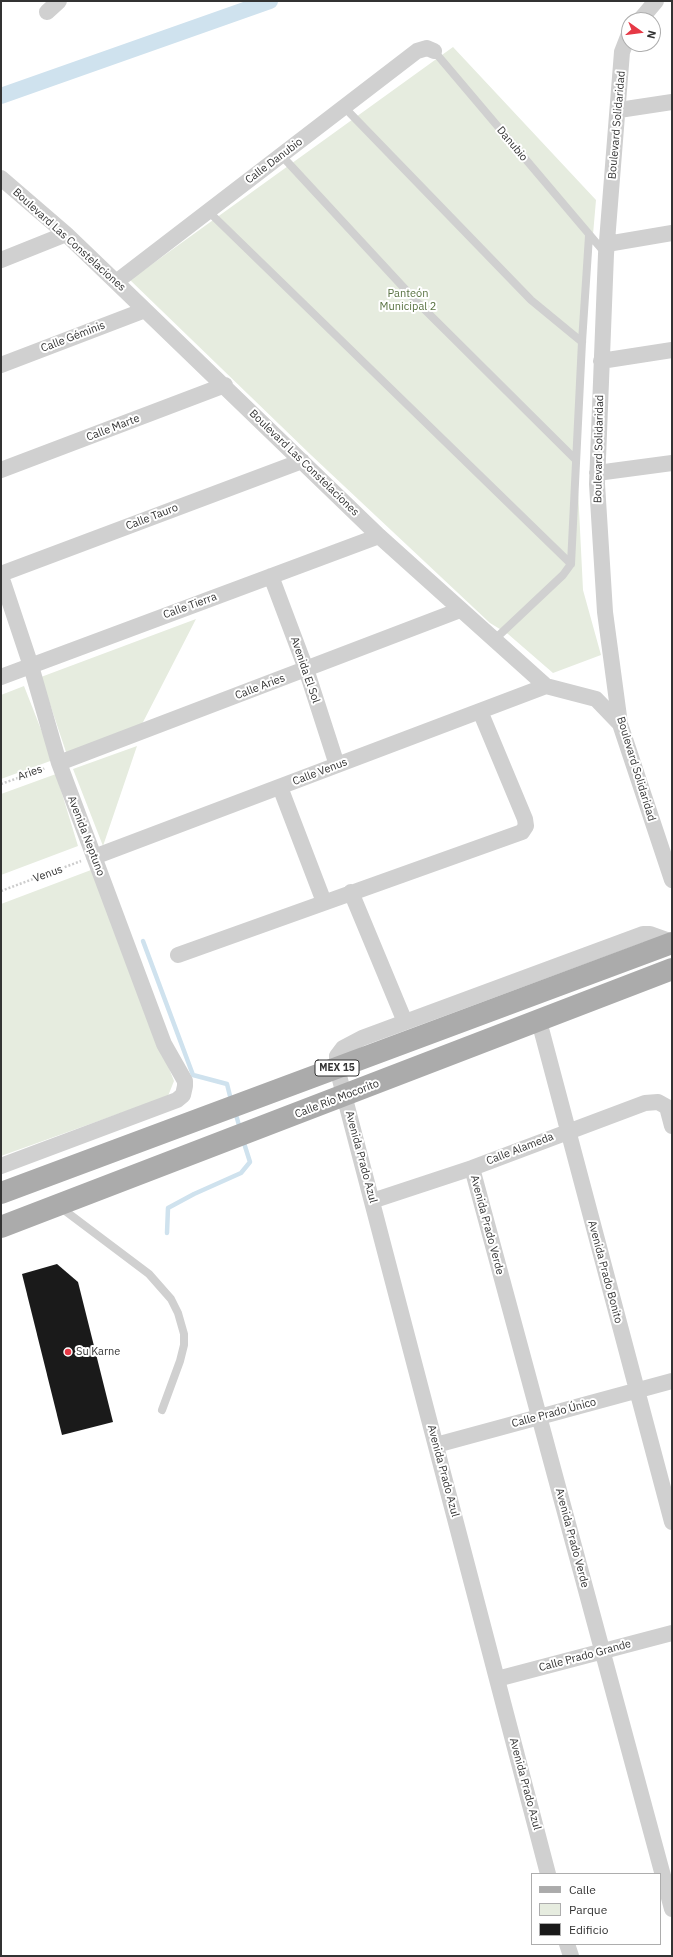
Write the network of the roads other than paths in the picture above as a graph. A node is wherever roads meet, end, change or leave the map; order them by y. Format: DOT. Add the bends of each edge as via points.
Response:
graph roads {
  1 [pos="656,1"];
  2 [pos="647,12"];
  3 [pos="434,51"];
  4 [pos="622,52"];
  5 [pos="672,102"];
  6 [pos="344,107"];
  7 [pos="619,110"];
  8 [pos="281,156"];
  9 [pos="1,178"];
  10 [pos="208,211"];
  11 [pos="672,233"];
  12 [pos="66,234"];
  13 [pos="589,236"];
  14 [pos="606,249"];
  15 [pos="1,260"];
  16 [pos="116,282"];
  17 [pos="145,310"];
  18 [pos="582,342"];
  19 [pos="672,350"];
  20 [pos="601,361"];
  21 [pos="1,365"];
  22 [pos="225,385"];
  23 [pos="575,459"];
  24 [pos="302,461"];
  25 [pos="672,463"];
  26 [pos="1,470"];
  27 [pos="597,473"];
  28 [pos="379,536"];
  29 [pos="571,564"];
  30 [pos="1,575"];
  31 [pos="271,576"];
  32 [pos="460,610"];
  33 [pos="494,640"];
  34 [pos="32,666"];
  35 [pos="306,669"];
  36 [pos="1,677"];
  37 [pos="546,686"];
  38 [pos="480,711"];
  39 [pos="620,724"];
  40 [pos="59,763"];
  41 [pos="337,765"];
  42 [pos="280,787"];
  43 [pos="94,857"];
  44 [pos="672,880"];
  45 [pos="351,892"];
  46 [pos="324,902"];
  47 [pos="672,942"];
  48 [pos="178,955"];
  49 [pos="672,970"];
  50 [pos="539,1021"];
  51 [pos="405,1022"];
  52 [pos="337,1068"];
  53 [pos="344,1095"];
  54 [pos="672,1126"];
  55 [pos="568,1130"];
  56 [pos="1,1166"];
  57 [pos="472,1168"];
  58 [pos="1,1193"];
  59 [pos="372,1201"];
  60 [pos="57,1204"];
  61 [pos="1,1227"];
  62 [pos="672,1381"];
  63 [pos="637,1391"];
  64 [pos="162,1410"];
  65 [pos="539,1417"];
  66 [pos="436,1445"];
  67 [pos="672,1522"];
  68 [pos="672,1633"];
  69 [pos="602,1651"];
  70 [pos="497,1679"];
  71 [pos="548,1873"];
  72 [pos="660,1873"];
  73 [pos="661,1877"];
  74 [pos="669,1908"];
  75 [pos="567,1945"];
  76 [pos="571,1956"];
  1 -- 2 [label="street"];
  3 -- 6 [label="street, Calle Danubio" via="427,48 417,51"];
  3 -- 13 [label="lane, Danubio"];
  4 -- 7 [label="street, Boulevard Solidaridad"];
  5 -- 7 [label="street"];
  6 -- 8 [label="street, Calle Danubio"];
  6 -- 18 [label="lane" via="531,300"];
  7 -- 14 [label="street, Boulevard Solidaridad"];
  8 -- 10 [label="street, Calle Danubio"];
  8 -- 23 [label="lane" via="417,302"];
  9 -- 12 [label="street, Boulevard Las Constelaciones"];
  10 -- 16 [label="street, Calle Danubio"];
  10 -- 29 [label="lane"];
  11 -- 14 [label="street"];
  12 -- 15 [label="street"];
  12 -- 16 [label="street, Boulevard Las Constelaciones"];
  13 -- 14 [label="lane, Danubio"];
  13 -- 18 [label="lane"];
  14 -- 20 [label="street, Boulevard Solidaridad"];
  16 -- 17 [label="street, Boulevard Las Constelaciones"];
  17 -- 21 [label="street, Calle Géminis"];
  17 -- 22 [label="street, Boulevard Las Constelaciones"];
  18 -- 23 [label="lane"];
  19 -- 20 [label="street"];
  20 -- 27 [label="street, Boulevard Solidaridad"];
  22 -- 24 [label="street, Boulevard Las Constelaciones"];
  22 -- 26 [label="street, Calle Marte"];
  23 -- 29 [label="lane"];
  24 -- 28 [label="street, Boulevard Las Constelaciones"];
  24 -- 30 [label="street, Calle Tauro"];
  25 -- 27 [label="street"];
  27 -- 39 [label="street, Boulevard Solidaridad" via="605,612"];
  28 -- 31 [label="street, Calle Tierra"];
  28 -- 32 [label="street, Boulevard Las Constelaciones"];
  29 -- 33 [label="lane" via="563,575"];
  30 -- 34 [label="street, Avenida Neptuno"];
  31 -- 34 [label="street, Calle Tierra"];
  31 -- 35 [label="street, Avenida El Sol"];
  32 -- 33 [label="street, Boulevard Las Constelaciones"];
  32 -- 35 [label="street, Calle Aries"];
  33 -- 37 [label="street, Boulevard Las Constelaciones"];
  34 -- 36 [label="street, Calle Tierra"];
  34 -- 40 [label="street, Avenida Neptuno"];
  35 -- 40 [label="street, Calle Aries"];
  35 -- 41 [label="street, Avenida El Sol"];
  37 -- 38 [label="street, Calle Venus"];
  37 -- 39 [label="street, Boulevard Las Constelaciones" via="596,699"];
  38 -- 41 [label="street, Calle Venus"];
  38 -- 45 [label="street" via="526,819 524,830"];
  39 -- 44 [label="street, Boulevard Solidaridad"];
  40 -- 43 [label="street, Avenida Neptuno"];
  41 -- 42 [label="street, Calle Venus"];
  42 -- 43 [label="street, Calle Venus"];
  42 -- 46 [label="street"];
  43 -- 56 [label="street, Avenida Neptuno" via="164,1044 185,1081 185,1090 180,1099 154,1110"];
  45 -- 46 [label="street"];
  45 -- 51 [label="street"];
  46 -- 48 [label="street"];
  47 -- 51 [label="street" via="643,934"];
  47 -- 52 [label="main road, MEX 15"];
  49 -- 50 [label="main road, Calle Río Mocorito / MEX 15"];
  50 -- 53 [label="main road, Calle Río Mocorito / MEX 15"];
  50 -- 55 [label="street, Avenida Prado Bonito"];
  51 -- 52 [label="street" via="343,1048 337,1056"];
  52 -- 53 [label="street, Avenida Prado Azul"];
  52 -- 58 [label="main road, MEX 15"];
  53 -- 59 [label="street, Avenida Prado Azul"];
  53 -- 60 [label="main road, Calle Río Mocorito / MEX 15"];
  54 -- 55 [label="street, Calle Alameda" via="667,1107 658,1102 645,1103"];
  55 -- 57 [label="street, Calle Alameda"];
  55 -- 63 [label="street, Avenida Prado Bonito"];
  57 -- 59 [label="street, Calle Alameda"];
  57 -- 65 [label="street, Avenida Prado Verde"];
  59 -- 66 [label="street, Avenida Prado Azul"];
  60 -- 61 [label="main road, Calle Río Mocorito / MEX 15"];
  60 -- 64 [label="lane" via="149,1274 167,1294 178,1313 184,1334 184,1345"];
  62 -- 63 [label="street, Calle Prado Único"];
  63 -- 65 [label="street, Calle Prado Único"];
  63 -- 67 [label="street, Avenida Prado Bonito"];
  65 -- 66 [label="street, Calle Prado Único"];
  65 -- 69 [label="street, Avenida Prado Verde"];
  66 -- 70 [label="street, Avenida Prado Azul"];
  68 -- 69 [label="street, Calle Prado Grande"];
  69 -- 70 [label="street, Calle Prado Grande"];
  69 -- 72 [label="street, Avenida Prado Verde"];
  70 -- 71 [label="street, Avenida Prado Azul"];
  73 -- 74 [label="street, Avenida Prado Verde"];
  75 -- 76 [label="street"];
}
